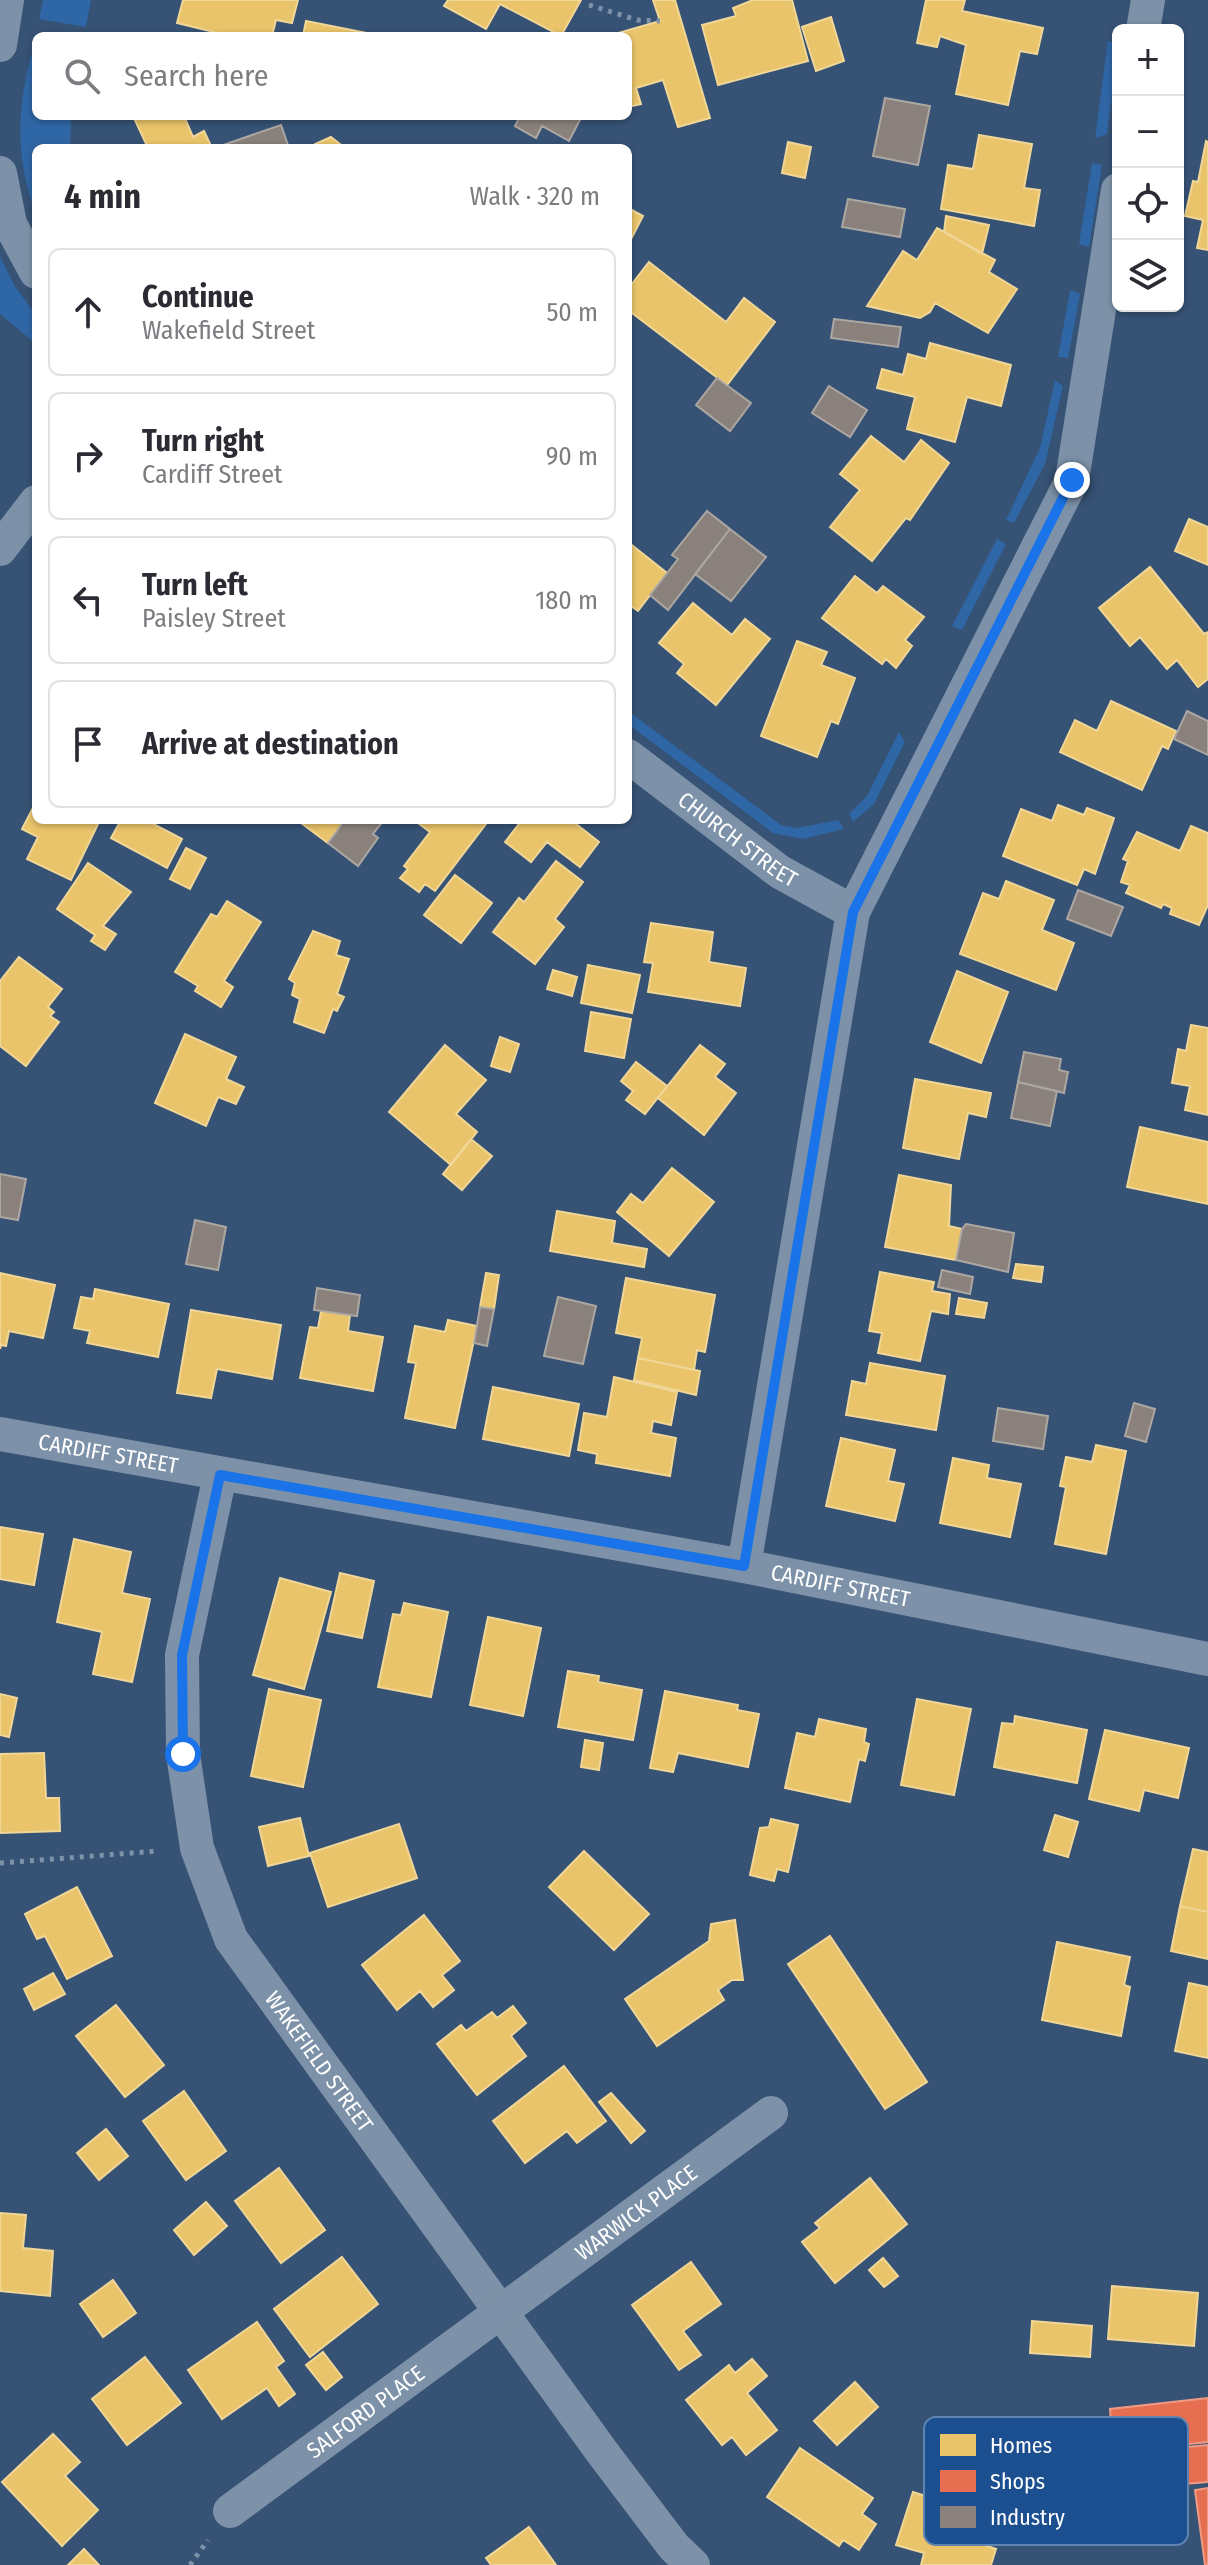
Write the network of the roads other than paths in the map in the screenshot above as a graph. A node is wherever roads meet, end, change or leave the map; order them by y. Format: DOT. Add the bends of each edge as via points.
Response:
graph roads {
  1 [pos="7,0"];
  2 [pos="1148,0"];
  3 [pos="1144,24"];
  4 [pos="0,45"];
  5 [pos="0,173"];
  6 [pos="1112,228"];
  7 [pos="32,265"];
  8 [pos="32,507"];
  9 [pos="0,549"];
  10 [pos="632,759"];
  11 [pos="853,912"];
  12 [pos="0,1434"];
  13 [pos="220,1475"];
  14 [pos="744,1566"];
  15 [pos="1208,1659"];
  16 [pos="771,2113"];
  17 [pos="500,2312"];
  18 [pos="230,2511"];
  19 [pos="693,2565"];
  1 -- 4 [label="street"];
  2 -- 3 [label="street"];
  5 -- 7 [label="street" via="10,224"];
  6 -- 11 [label="street" via="1072,480"];
  8 -- 9 [label="street"];
  10 -- 11 [label="street, CHURCH STREET" via="780,872"];
  11 -- 14 [label="street"];
  12 -- 13 [label="street, CARDIFF STREET"];
  13 -- 14 [label="street, CARDIFF STREET"];
  13 -- 17 [label="street, WAKEFIELD STREET" via="182,1655 183,1754 197,1848 231,1939"];
  14 -- 15 [label="street, CARDIFF STREET"];
  16 -- 17 [label="street, WARWICK PLACE"];
  17 -- 18 [label="street, SALFORD PLACE"];
  17 -- 19 [label="street, WAKEFIELD STREET" via="656,2524"];
}
